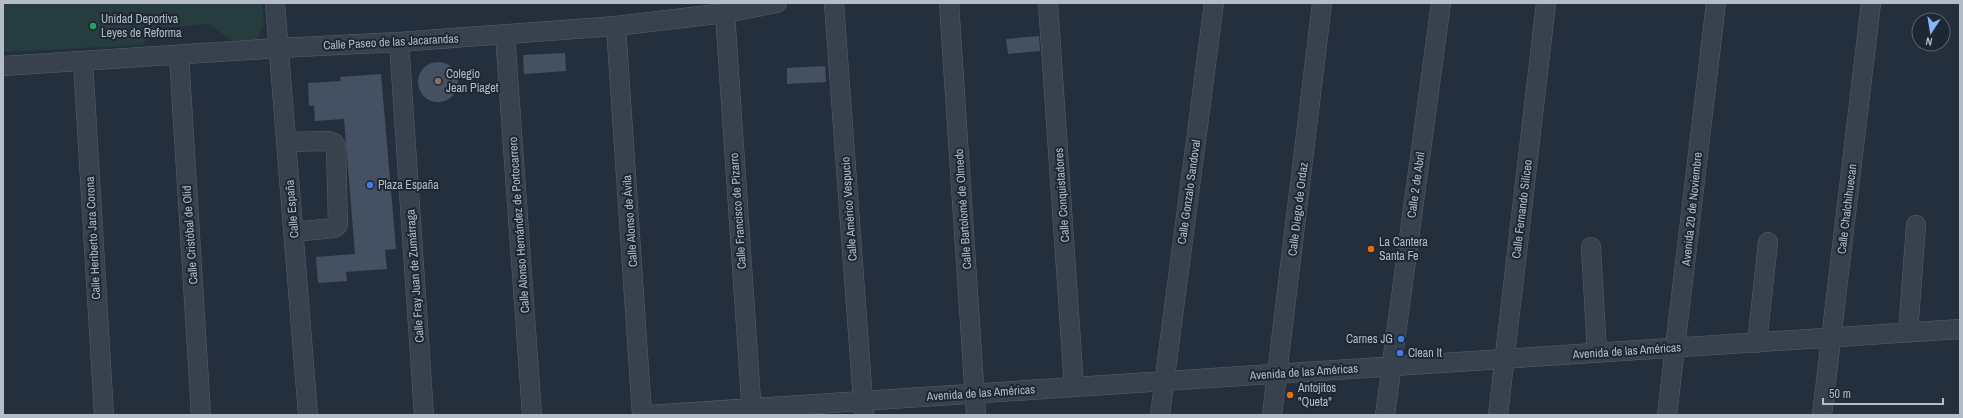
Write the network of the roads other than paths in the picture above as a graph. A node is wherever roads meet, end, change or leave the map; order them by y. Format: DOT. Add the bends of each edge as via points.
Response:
graph roads {
  1 [pos="275,3"];
  2 [pos="777,3"];
  3 [pos="834,3"];
  4 [pos="949,3"];
  5 [pos="1048,3"];
  6 [pos="1214,3"];
  7 [pos="1322,3"];
  8 [pos="1441,3"];
  9 [pos="1546,3"];
  10 [pos="1716,3"];
  11 [pos="1870,3"];
  12 [pos="724,13"];
  13 [pos="616,26"];
  14 [pos="505,34"];
  15 [pos="399,42"];
  16 [pos="279,48"];
  17 [pos="179,55"];
  18 [pos="83,61"];
  19 [pos="3,66"];
  20 [pos="286,142"];
  21 [pos="1916,225"];
  22 [pos="294,232"];
  23 [pos="1768,242"];
  24 [pos="1591,247"];
  25 [pos="1960,329"];
  26 [pos="1908,332"];
  27 [pos="1832,338"];
  28 [pos="1757,343"];
  29 [pos="1676,348"];
  30 [pos="1597,353"];
  31 [pos="1505,358"];
  32 [pos="1391,366"];
  33 [pos="1278,374"];
  34 [pos="1164,381"];
  35 [pos="1074,387"];
  36 [pos="975,394"];
  37 [pos="864,408"];
  38 [pos="751,412"];
  39 [pos="104,415"];
  40 [pos="201,415"];
  41 [pos="308,415"];
  42 [pos="424,415"];
  43 [pos="532,415"];
  44 [pos="642,415"];
  45 [pos="648,415"];
  46 [pos="976,415"];
  47 [pos="1160,415"];
  48 [pos="1272,415"];
  49 [pos="1385,415"];
  50 [pos="1498,415"];
  51 [pos="1667,415"];
  52 [pos="1822,415"];
  1 -- 16 [label="street, Calle España"];
  2 -- 12 [label="street, Calle Paseo de las Jacarandas"];
  3 -- 37 [label="street, Calle Américo Vespucio"];
  4 -- 36 [label="street, Calle Bartolomé de Olmedo"];
  5 -- 35 [label="street, Calle Conquistadores"];
  6 -- 34 [label="street, Calle Gonzalo Sandoval"];
  7 -- 33 [label="street, Calle Diego de Ordaz"];
  8 -- 32 [label="street, Calle 2 de Abril"];
  9 -- 31 [label="street, Calle Fernando Silíceo"];
  10 -- 29 [label="street, Avenida 20 de Noviembre"];
  11 -- 27 [label="street, Calle Chalchihuecan"];
  12 -- 13 [label="street, Calle Paseo de las Jacarandas"];
  12 -- 38 [label="street, Calle Francisco de Pizarro"];
  13 -- 14 [label="street, Calle Paseo de las Jacarandas"];
  13 -- 44 [label="street, Calle Alonso de Ávila"];
  14 -- 15 [label="street, Calle Paseo de las Jacarandas"];
  14 -- 43 [label="street, Calle Alonso Hernández de Portocarrero"];
  15 -- 16 [label="street, Calle Paseo de las Jacarandas"];
  15 -- 42 [label="street, Calle Fray Juan de Zumárraga"];
  16 -- 17 [label="street, Calle Paseo de las Jacarandas"];
  16 -- 20 [label="street, Calle España"];
  17 -- 18 [label="street, Calle Paseo de las Jacarandas"];
  17 -- 40 [label="street, Calle Cristóbal de Olid"];
  18 -- 19 [label="street, Calle Paseo de las Jacarandas"];
  18 -- 39 [label="street, Calle Heriberto Jara Corona"];
  20 -- 22 [label="street, Calle España"];
  20 -- 22 [label="street" via="328,141 336,146 338,225 334,228"];
  21 -- 26 [label="street"];
  22 -- 41 [label="street, Calle España"];
  23 -- 28 [label="street"];
  24 -- 30 [label="street"];
  25 -- 26 [label="street, Avenida de las Américas"];
  26 -- 27 [label="street, Avenida de las Américas"];
  27 -- 28 [label="street, Avenida de las Américas"];
  27 -- 52 [label="street, Calle Chalchihuecan"];
  28 -- 29 [label="street, Avenida de las Américas"];
  29 -- 30 [label="street, Avenida de las Américas"];
  29 -- 51 [label="street, Avenida 20 de Noviembre"];
  30 -- 31 [label="street, Avenida de las Américas"];
  31 -- 32 [label="street, Avenida de las Américas"];
  31 -- 50 [label="street, Calle Fernando Silíceo"];
  32 -- 33 [label="street, Avenida de las Américas"];
  32 -- 49 [label="street, Calle 2 de Abril"];
  33 -- 34 [label="street, Avenida de las Américas"];
  33 -- 48 [label="street, Calle Diego de Ordaz"];
  34 -- 35 [label="street, Avenida de las Américas"];
  34 -- 47 [label="street, Calle Gonzalo Sandoval"];
  35 -- 36 [label="street, Avenida de las Américas"];
  36 -- 37 [label="street, Avenida de las Américas"];
  36 -- 46 [label="street, Calle Bartolomé de Olmedo"];
  37 -- 38 [label="street, Avenida de las Américas"];
  38 -- 45 [label="street, Avenida de las Américas"];
}
